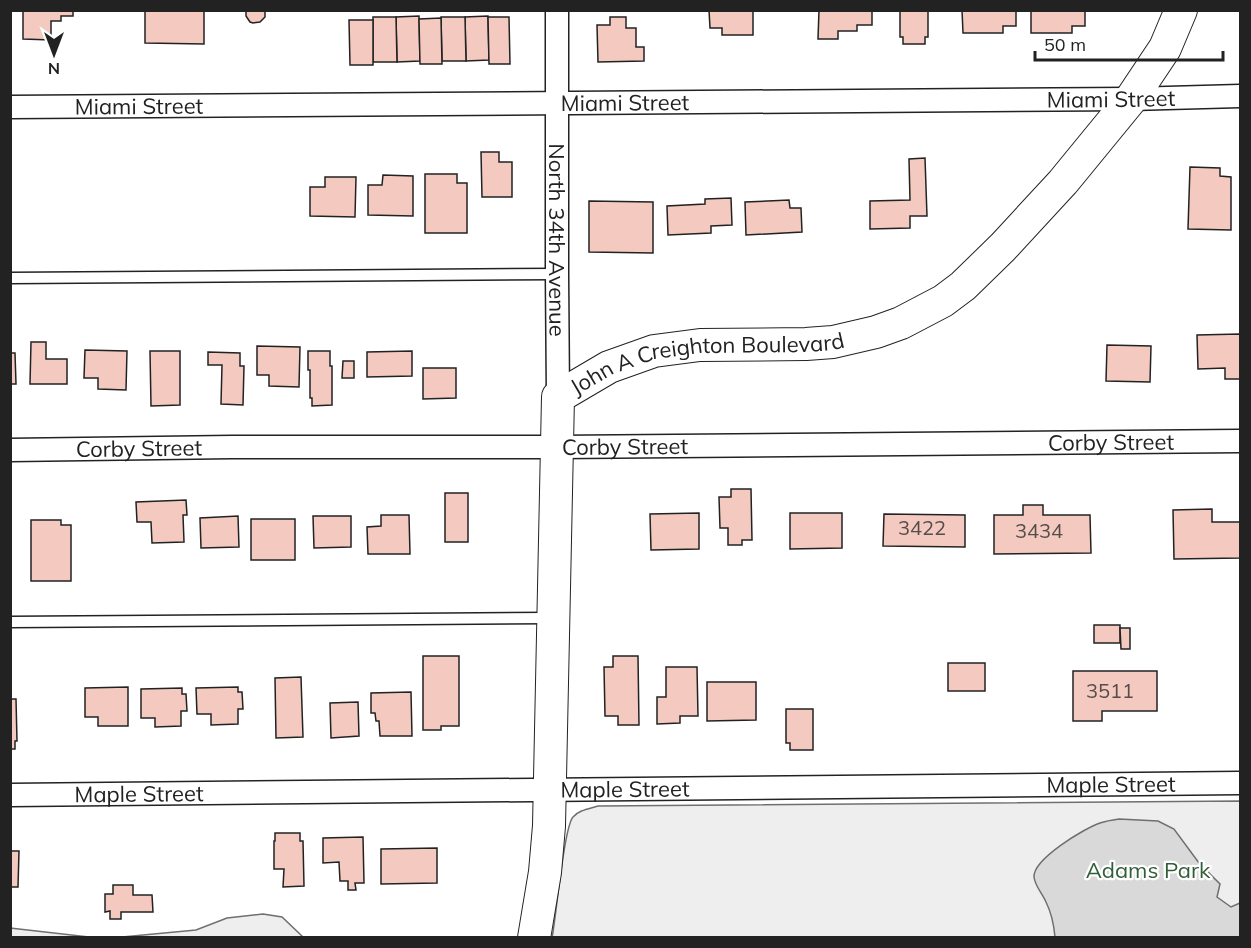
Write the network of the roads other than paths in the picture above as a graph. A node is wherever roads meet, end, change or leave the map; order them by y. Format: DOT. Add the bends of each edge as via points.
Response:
graph roads {
  1 [pos="557,10"];
  2 [pos="1181,10"];
  3 [pos="1240,96"];
  4 [pos="1131,99"];
  5 [pos="557,102"];
  6 [pos="10,108"];
  7 [pos="557,274"];
  8 [pos="10,278"];
  9 [pos="558,397"];
  10 [pos="1240,441"];
  11 [pos="558,447"];
  12 [pos="10,450"];
  13 [pos="553,618"];
  14 [pos="10,622"];
  15 [pos="1240,783"];
  16 [pos="550,789"];
  17 [pos="10,795"];
  18 [pos="534,938"];
  1 -- 5 [label="street, North 34th Avenue"];
  2 -- 4 [label="street, John A Creighton Boulevard" via="1165,48"];
  3 -- 4 [label="street, Miami Street"];
  4 -- 5 [label="street, Miami Street"];
  4 -- 9 [label="street, John A Creighton Boulevard" via="1063,182 995,255 944,301 902,323 832,342 700,345 654,351 609,367"];
  5 -- 6 [label="street, Miami Street"];
  5 -- 7 [label="street, North 34th Avenue"];
  7 -- 8 [label="lane"];
  7 -- 9 [label="street, North 34th Avenue"];
  9 -- 11 [label="street, John A Creighton Boulevard"];
  10 -- 11 [label="street, Corby Street"];
  11 -- 12 [label="street, Corby Street"];
  11 -- 13 [label="street, John A Creighton Boulevard"];
  13 -- 14 [label="lane"];
  13 -- 16 [label="street, John A Creighton Boulevard"];
  15 -- 16 [label="street, Maple Street"];
  16 -- 17 [label="street, Maple Street"];
  16 -- 18 [label="street, John A Creighton Boulevard" via="547,854"];
}
